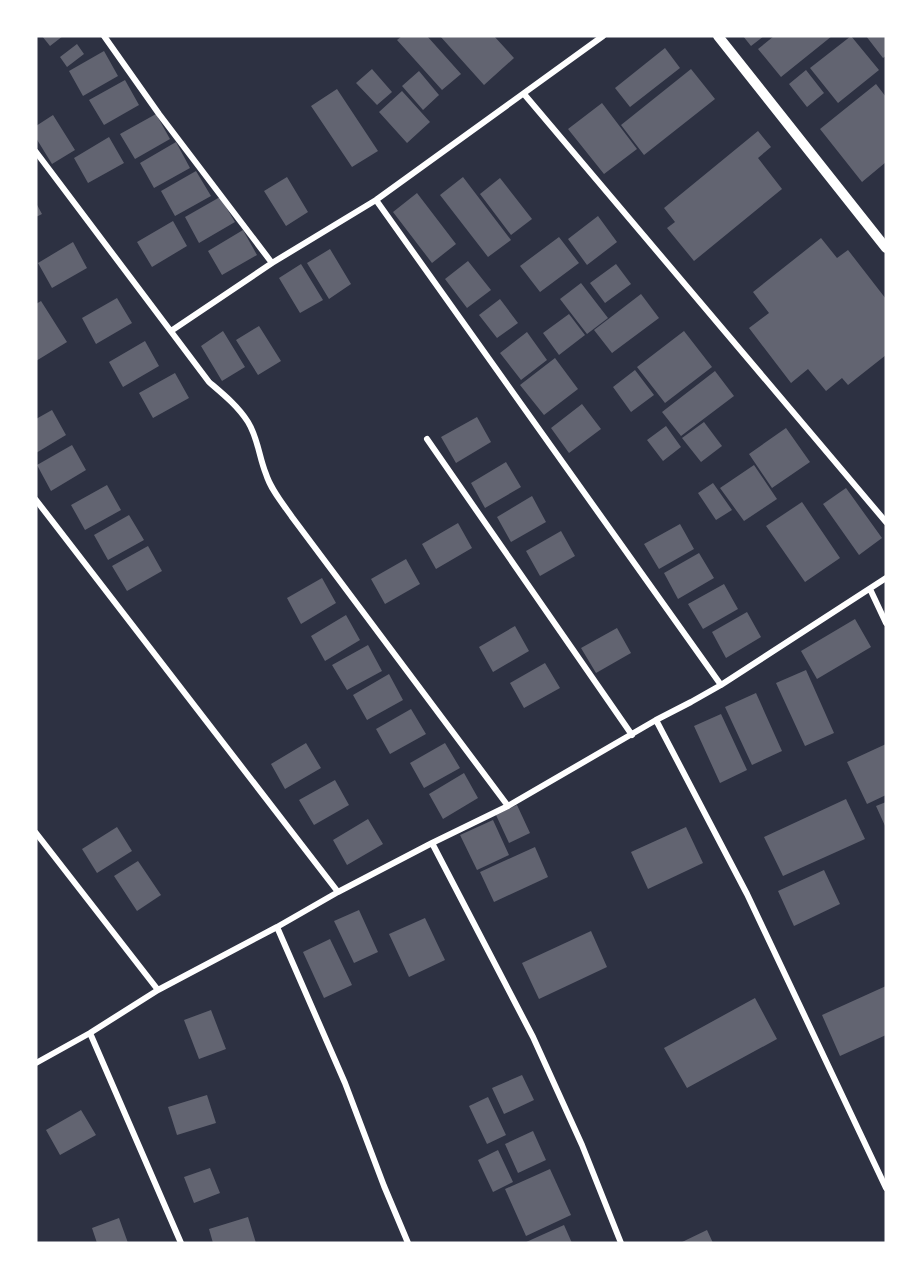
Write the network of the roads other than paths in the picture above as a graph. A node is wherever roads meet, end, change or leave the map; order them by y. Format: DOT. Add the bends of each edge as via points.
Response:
graph roads {
  1 [pos="104,36"];
  2 [pos="603,36"];
  3 [pos="718,36"];
  4 [pos="524,94"];
  5 [pos="36,152"];
  6 [pos="376,200"];
  7 [pos="886,248"];
  8 [pos="272,263"];
  9 [pos="171,331"];
  10 [pos="427,439"];
  11 [pos="36,500"];
  12 [pos="886,522"];
  13 [pos="886,578"];
  14 [pos="870,589"];
  15 [pos="886,622"];
  16 [pos="721,685"];
  17 [pos="657,720"];
  18 [pos="632,735"];
  19 [pos="507,806"];
  20 [pos="36,833"];
  21 [pos="432,843"];
  22 [pos="338,892"];
  23 [pos="277,927"];
  24 [pos="158,990"];
  25 [pos="90,1034"];
  26 [pos="36,1063"];
  27 [pos="886,1188"];
  28 [pos="181,1243"];
  29 [pos="408,1243"];
  30 [pos="621,1243"];
  1 -- 8 [label="street"];
  2 -- 4 [label="street"];
  3 -- 7 [label="street"];
  4 -- 6 [label="street"];
  4 -- 12 [label="street"];
  5 -- 9 [label="street"];
  6 -- 8 [label="street"];
  6 -- 16 [label="street"];
  8 -- 9 [label="street"];
  9 -- 19 [label="street" via="209,382 248,422 266,475 292,518"];
  10 -- 18 [label="street"];
  11 -- 22 [label="street"];
  13 -- 14 [label="street"];
  14 -- 15 [label="street"];
  14 -- 16 [label="street"];
  16 -- 17 [label="street"];
  17 -- 18 [label="street"];
  17 -- 27 [label="street" via="747,894"];
  18 -- 19 [label="street"];
  19 -- 21 [label="street"];
  20 -- 24 [label="street"];
  21 -- 22 [label="street"];
  21 -- 30 [label="street" via="533,1036"];
  22 -- 23 [label="street"];
  23 -- 24 [label="street"];
  23 -- 29 [label="street" via="345,1083"];
  24 -- 25 [label="street"];
  25 -- 26 [label="street"];
  25 -- 28 [label="street"];
}
